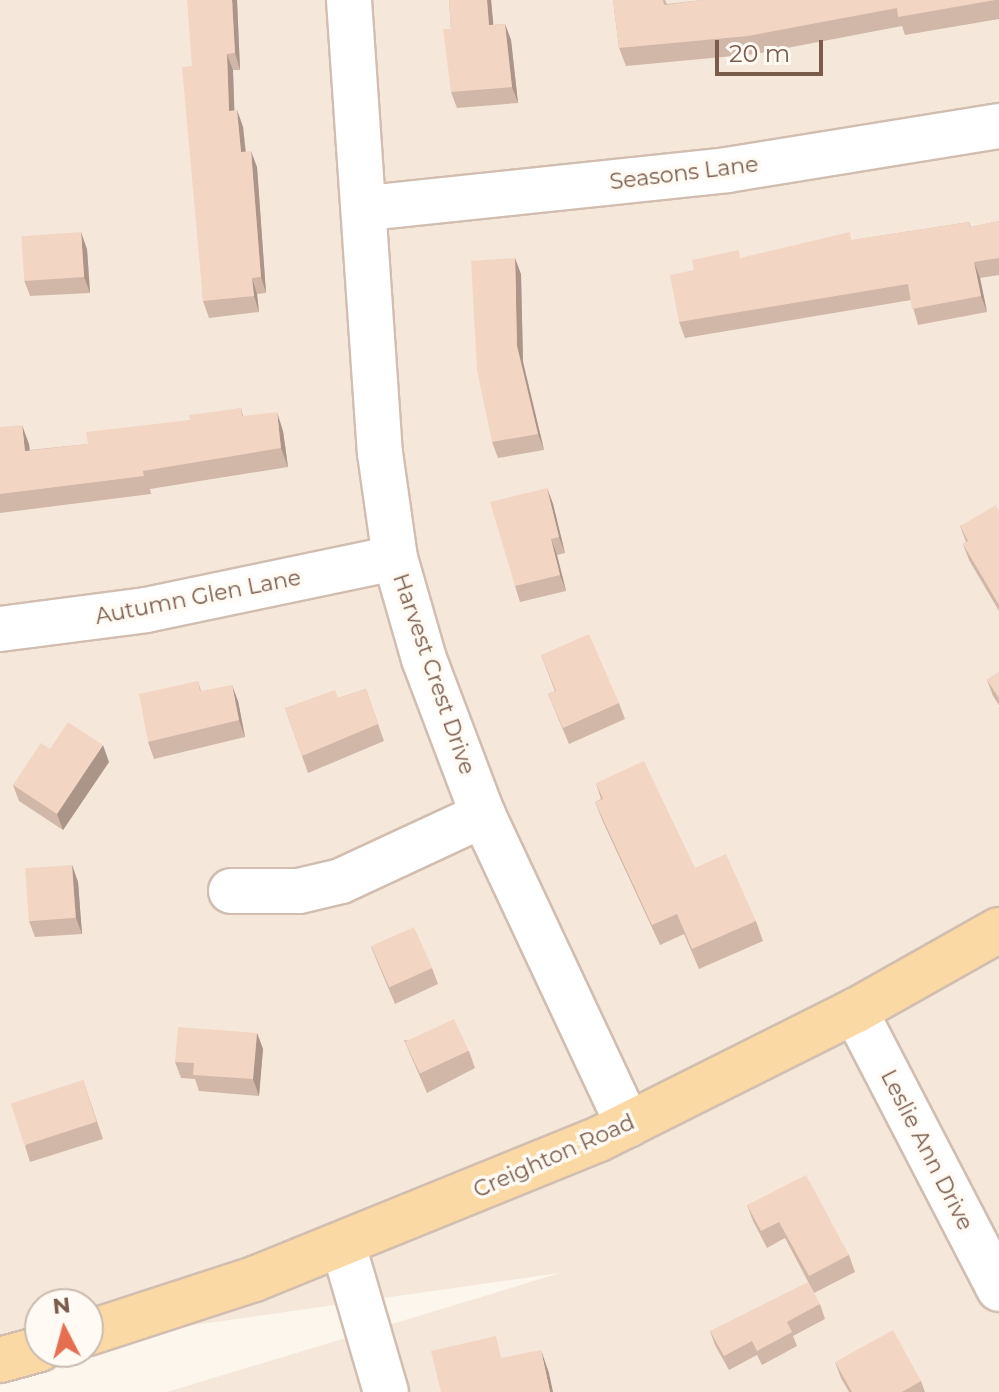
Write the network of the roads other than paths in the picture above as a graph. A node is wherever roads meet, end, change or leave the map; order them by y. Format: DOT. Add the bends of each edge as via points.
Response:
graph roads {
  1 [pos="349,0"];
  2 [pos="999,126"];
  3 [pos="367,208"];
  4 [pos="395,558"];
  5 [pos="0,629"];
  6 [pos="483,815"];
  7 [pos="231,891"];
  8 [pos="999,930"];
  9 [pos="855,1011"];
  10 [pos="628,1125"];
  11 [pos="343,1245"];
  12 [pos="999,1289"];
  13 [pos="104,1327"];
  14 [pos="24,1353"];
  15 [pos="0,1360"];
  16 [pos="386,1392"];
  1 -- 3 [label="street, Harvest Crest Drive"];
  2 -- 3 [label="street, Seasons Lane" via="727,170"];
  3 -- 4 [label="street, Harvest Crest Drive" via="380,453"];
  4 -- 5 [label="street, Autumn Glen Lane" via="146,610"];
  4 -- 6 [label="street, Harvest Crest Drive" via="424,659"];
  6 -- 7 [label="street" via="341,881 299,891"];
  6 -- 10 [label="street, Harvest Crest Drive"];
  8 -- 9 [label="main road, Creighton Road"];
  9 -- 10 [label="main road, Creighton Road"];
  9 -- 12 [label="street, Leslie Ann Drive"];
  10 -- 11 [label="main road, Creighton Road"];
  11 -- 13 [label="main road, Creighton Road"];
  11 -- 16 [label="street"];
  14 -- 15 [label="main road"];
}
